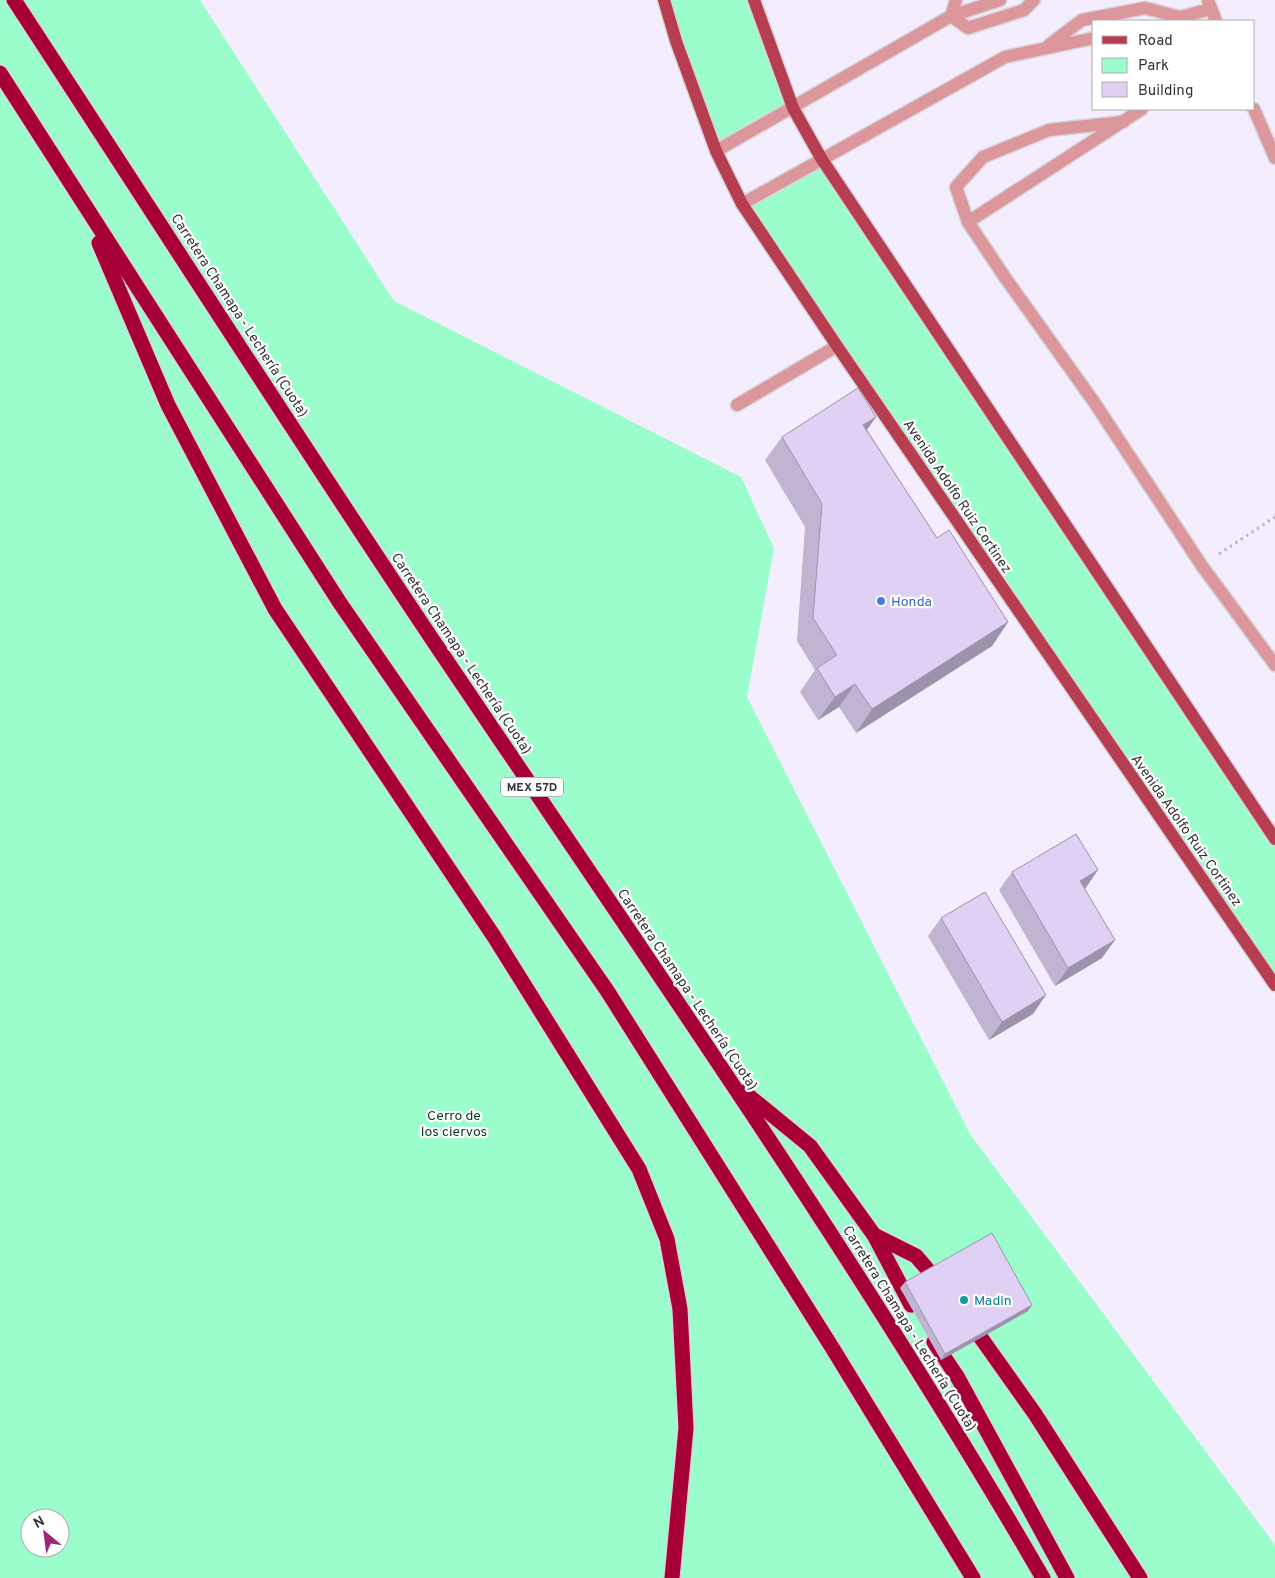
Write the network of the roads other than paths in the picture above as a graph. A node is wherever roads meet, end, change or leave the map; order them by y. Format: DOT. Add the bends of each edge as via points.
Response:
graph roads {
  1 [pos="14,0"];
  2 [pos="664,0"];
  3 [pos="754,0"];
  4 [pos="956,0"];
  5 [pos="1000,0"];
  6 [pos="1034,0"];
  7 [pos="1209,4"];
  8 [pos="951,16"];
  9 [pos="1180,17"];
  10 [pos="1167,20"];
  11 [pos="1216,20"];
  12 [pos="1092,38"];
  13 [pos="1045,48"];
  14 [pos="0,73"];
  15 [pos="793,108"];
  16 [pos="1141,110"];
  17 [pos="1254,110"];
  18 [pos="1123,122"];
  19 [pos="716,151"];
  20 [pos="821,158"];
  21 [pos="1275,158"];
  22 [pos="83,204"];
  23 [pos="742,204"];
  24 [pos="968,222"];
  25 [pos="837,346"];
  26 [pos="737,404"];
  27 [pos="1275,666"];
  28 [pos="1275,839"];
  29 [pos="1275,985"];
  30 [pos="732,1083"];
  31 [pos="874,1235"];
  32 [pos="951,1296"];
  33 [pos="962,1311"];
  34 [pos="917,1315"];
  35 [pos="927,1331"];
  36 [pos="672,1578"];
  37 [pos="973,1578"];
  38 [pos="1043,1578"];
  39 [pos="1067,1578"];
  40 [pos="1140,1578"];
  1 -- 30 [label="highway, Carretera Chamapa - Lechería (Cuota) / MEX 57D" via="430,636"];
  2 -- 19 [label="main road, Avenida Adolfo Ruiz Cortinez"];
  3 -- 15 [label="main road"];
  4 -- 8 [label="lane"];
  5 -- 8 [label="lane"];
  6 -- 8 [label="lane" via="1024,10 968,28"];
  7 -- 9 [label="lane"];
  7 -- 11 [label="lane"];
  8 -- 15 [label="lane"];
  9 -- 10 [label="lane"];
  9 -- 13 [label="lane" via="1145,8 1082,20"];
  12 -- 13 [label="lane"];
  13 -- 20 [label="lane" via="1004,57"];
  14 -- 22 [label="highway"];
  15 -- 19 [label="lane"];
  15 -- 20 [label="main road"];
  16 -- 18 [label="lane"];
  17 -- 21 [label="lane"];
  18 -- 24 [label="lane"];
  18 -- 24 [label="lane" via="1049,130 983,157 956,187"];
  19 -- 23 [label="main road, Avenida Adolfo Ruiz Cortinez"];
  20 -- 23 [label="lane"];
  20 -- 28 [label="main road"];
  22 -- 36 [label="highway" via="168,404 275,609 495,938 639,1169 667,1239 680,1309 686,1428"];
  22 -- 37 [label="highway" via="340,603 608,992"];
  23 -- 25 [label="main road, Avenida Adolfo Ruiz Cortinez"];
  24 -- 27 [label="lane" via="1136,464 1202,566"];
  25 -- 26 [label="lane"];
  25 -- 29 [label="main road, Avenida Adolfo Ruiz Cortinez"];
  30 -- 31 [label="highway" via="810,1146"];
  30 -- 38 [label="highway, Carretera Chamapa - Lechería (Cuota) / MEX 57D" via="886,1317"];
  31 -- 32 [label="highway" via="916,1256"];
  31 -- 34 [label="highway"];
  33 -- 40 [label="highway" via="1035,1414"];
  35 -- 39 [label="highway" via="958,1378"];
}
